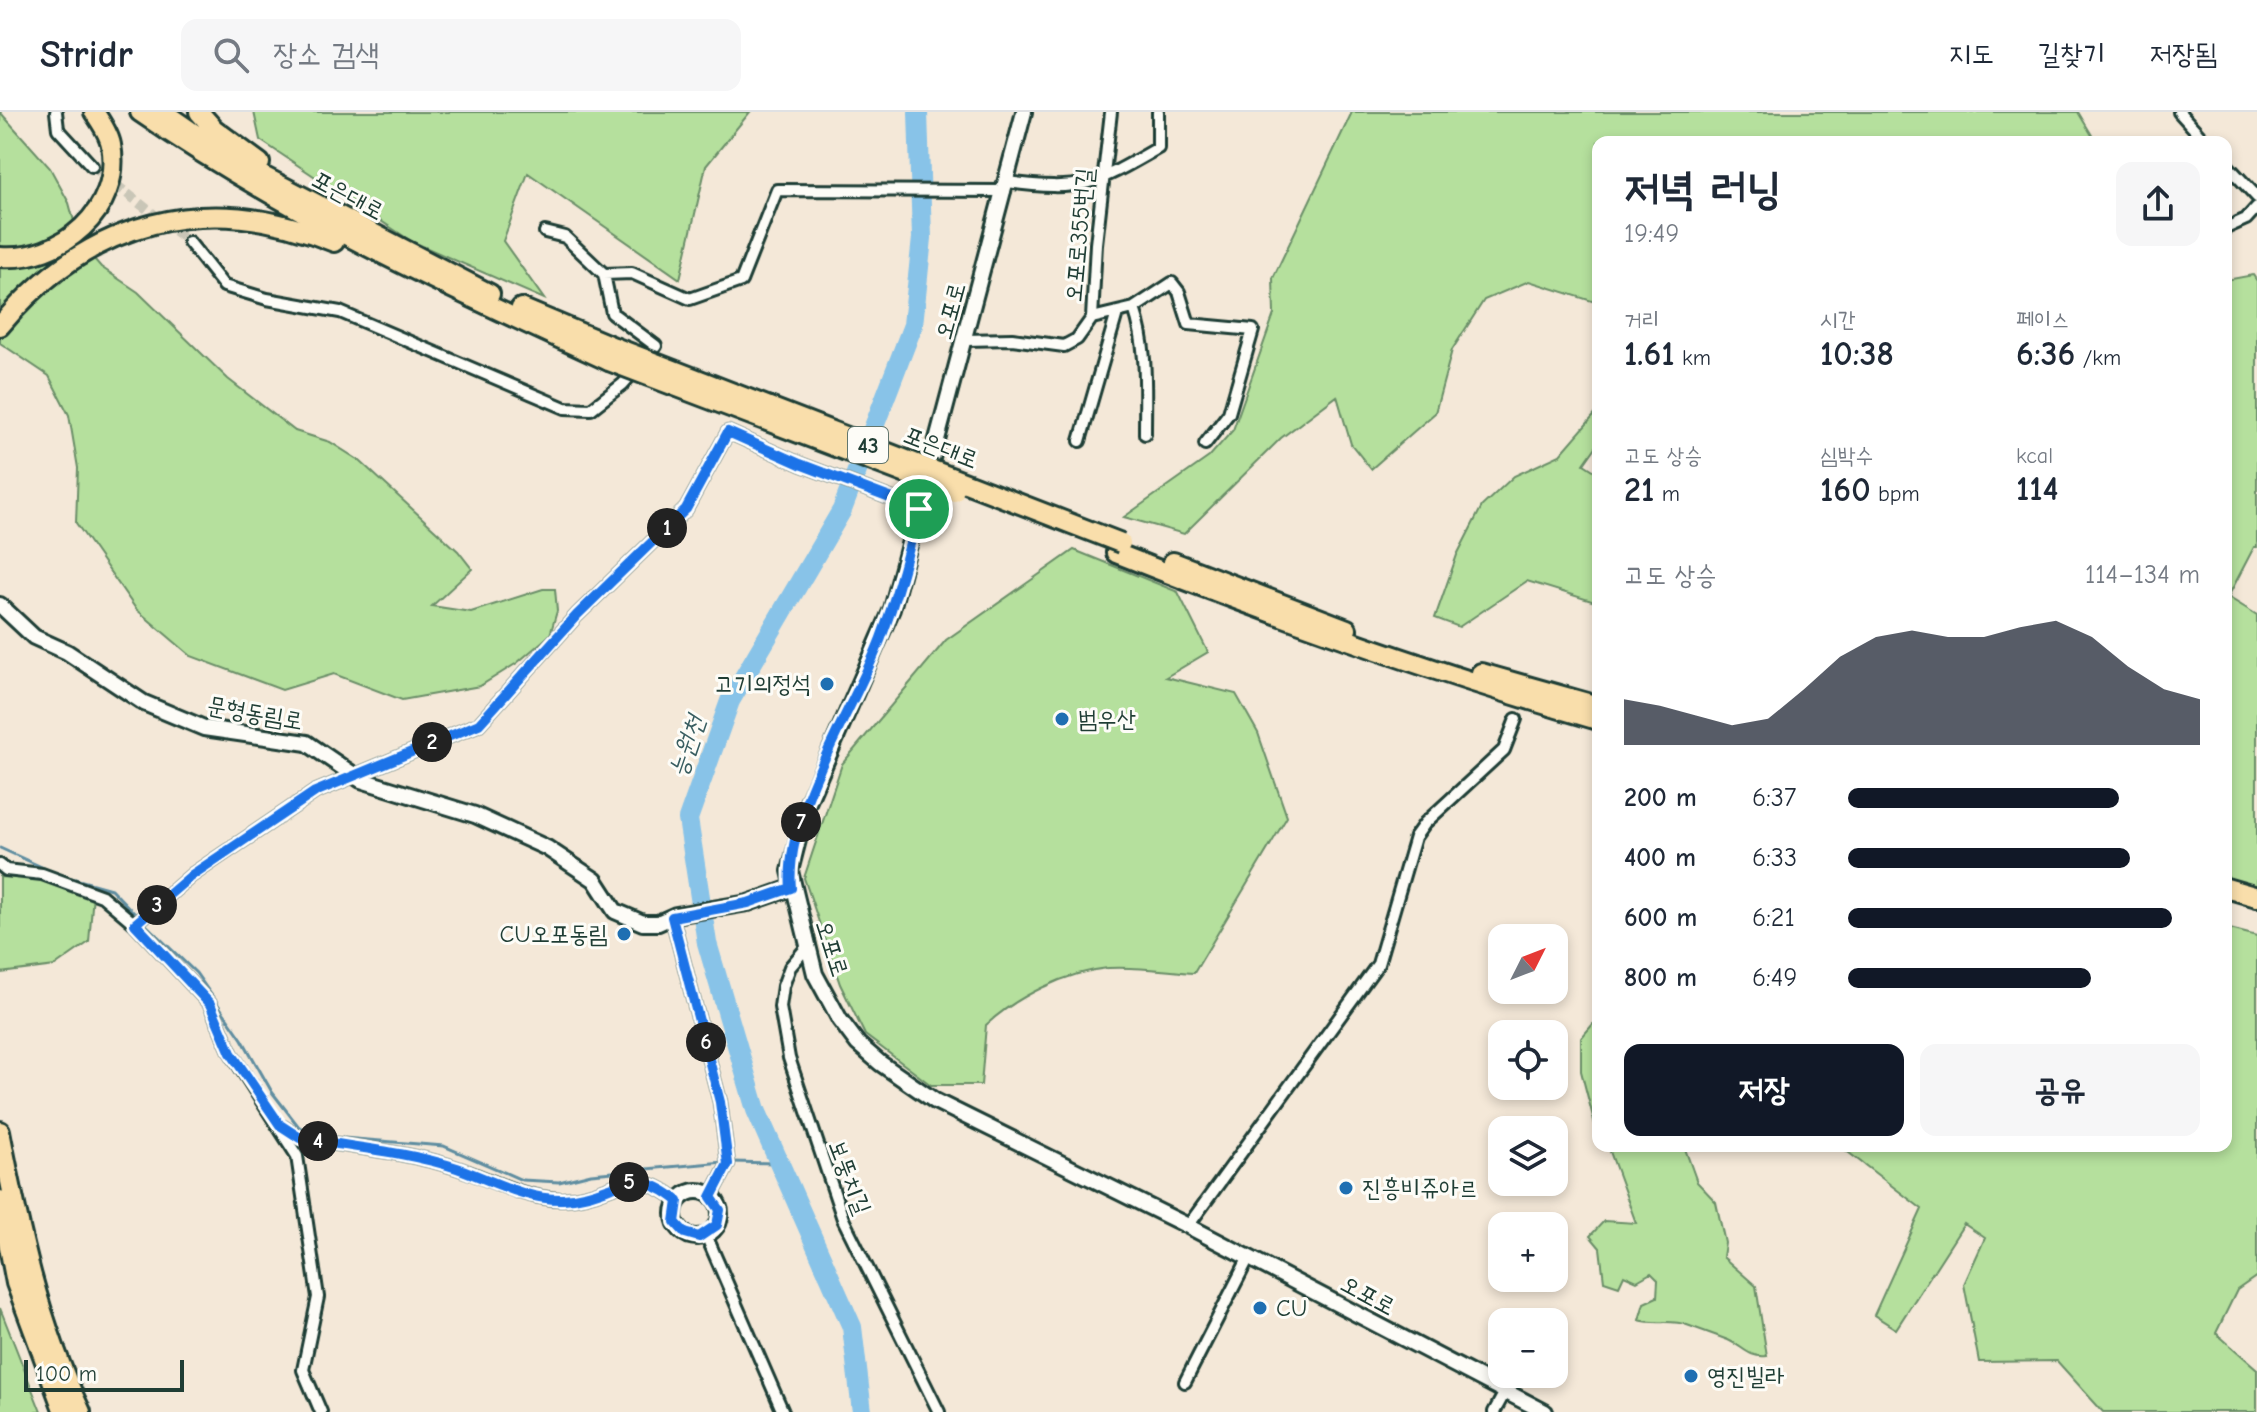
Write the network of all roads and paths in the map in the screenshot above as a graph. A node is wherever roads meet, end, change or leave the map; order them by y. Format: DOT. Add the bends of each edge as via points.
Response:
graph roads {
  1 [pos="56,112"];
  2 [pos="94,112"];
  3 [pos="140,112"];
  4 [pos="163,112"];
  5 [pos="199,112"];
  6 [pos="1024,112"];
  7 [pos="1111,112"];
  8 [pos="1158,112"];
  9 [pos="2179,112"];
  10 [pos="2201,136"];
  11 [pos="92,166"];
  12 [pos="2232,170"];
  13 [pos="1103,180"];
  14 [pos="1006,186"];
  15 [pos="2257,197"];
  16 [pos="2257,207"];
  17 [pos="344,221"];
  18 [pos="2232,225"];
  19 [pos="545,232"];
  20 [pos="189,242"];
  21 [pos="0,257"];
  22 [pos="604,274"];
  23 [pos="476,301"];
  24 [pos="1134,308"];
  25 [pos="1117,313"];
  26 [pos="1092,318"];
  27 [pos="0,326"];
  28 [pos="965,340"];
  29 [pos="612,354"];
  30 [pos="1145,434"];
  31 [pos="1080,441"];
  32 [pos="1205,444"];
  33 [pos="919,509"];
  34 [pos="1119,548"];
  35 [pos="0,605"];
  36 [pos="1592,704"];
  37 [pos="1592,718"];
  38 [pos="1516,719"];
  39 [pos="353,774"];
  40 [pos="0,865"];
  41 [pos="791,888"];
  42 [pos="2232,890"];
  43 [pos="2257,897"];
  44 [pos="2232,903"];
  45 [pos="2257,910"];
  46 [pos="674,916"];
  47 [pos="135,924"];
  48 [pos="807,947"];
  49 [pos="280,1125"];
  50 [pos="0,1131"];
  51 [pos="711,1197"];
  52 [pos="0,1200"];
  53 [pos="678,1201"];
  54 [pos="1188,1226"];
  55 [pos="706,1235"];
  56 [pos="1249,1257"];
  57 [pos="1185,1382"];
  58 [pos="1505,1392"];
  59 [pos="64,1412"];
  60 [pos="81,1412"];
  61 [pos="321,1412"];
  62 [pos="783,1412"];
  63 [pos="939,1412"];
  64 [pos="1494,1412"];
  65 [pos="1545,1412"];
  1 -- 11 [label="street" via="58,129"];
  2 -- 21 [label="highway" via="111,144 111,167 91,221 47,251"];
  3 -- 23 [label="highway, 포은대로 / 43" via="235,177"];
  4 -- 17 [label="highway, 포은대로 / 43" via="234,161"];
  5 -- 17 [label="highway" via="241,150"];
  6 -- 14 [label="street, 오포로"];
  7 -- 13 [label="street, 오포로355번길"];
  8 -- 13 [label="street" via="1158,148"];
  9 -- 10 [label="street"];
  12 -- 15 [label="street"];
  13 -- 14 [label="street" via="1081,187"];
  13 -- 26 [label="street, 오포로355번길"];
  14 -- 22 [label="street" via="961,191 777,190 741,281 690,299 632,273"];
  14 -- 28 [label="street, 오포로"];
  16 -- 18 [label="street"];
  17 -- 29 [label="highway, 포은대로 / 43"];
  19 -- 22 [label="street" via="565,237"];
  20 -- 22 [label="street" via="224,286 340,312 565,408 591,409 623,384 656,346 612,313"];
  23 -- 27 [label="highway" via="311,232 203,215 143,225 101,243 65,265"];
  23 -- 29 [label="highway, 포은대로 / 43"];
  24 -- 25 [label="street"];
  24 -- 30 [label="street" via="1146,373"];
  24 -- 32 [label="street" via="1172,283 1189,324 1253,330 1229,413"];
  25 -- 26 [label="street"];
  25 -- 31 [label="street"];
  26 -- 28 [label="street, 오포로355번길" via="1077,339 1064,346"];
  28 -- 33 [label="street, 오포로"];
  29 -- 34 [label="highway, 43, bridge"];
  33 -- 39 [label="street" via="728,432 686,509 577,615 479,724"];
  33 -- 41 [label="street, 오포로" via="880,640 798,832"];
  34 -- 36 [label="highway, 43" via="1404,651"];
  34 -- 37 [label="highway, 43" via="1290,622"];
  35 -- 39 [label="street, 문형동림로" via="34,637 67,652 144,703 204,728 307,743"];
  38 -- 54 [label="street" via="1504,750 1415,837 1378,964"];
  39 -- 46 [label="street, 문형동림로" via="475,815 547,848 595,880 615,911 643,923"];
  39 -- 47 [label="street" via="315,792 192,875"];
  40 -- 47 [label="street" via="102,896"];
  41 -- 46 [label="street, 문형동림로" via="748,903"];
  41 -- 48 [label="street, 오포로"];
  42 -- 43 [label="highway"];
  44 -- 45 [label="highway"];
  46 -- 51 [label="street" via="720,1102 728,1164"];
  47 -- 49 [label="street" via="210,1004 231,1053"];
  48 -- 54 [label="street, 오포로" via="826,999 840,1020 858,1044 907,1084"];
  48 -- 63 [label="street, 보뚱치길" via="783,986 780,1007 789,1058 843,1219"];
  49 -- 53 [label="street" via="300,1138 455,1167 509,1189 562,1199 630,1181 658,1185"];
  49 -- 61 [label="street" via="297,1156 318,1297 303,1370"];
  50 -- 60 [label="highway" via="27,1267"];
  51 -- 53 [label="street" via="697,1191"];
  51 -- 55 [label="street" via="720,1218"];
  52 -- 59 [label="highway" via="16,1283"];
  53 -- 55 [label="street" via="674,1215 679,1228 691,1236"];
  54 -- 56 [label="street, 오포로"];
  55 -- 62 [label="street"];
  56 -- 57 [label="street"];
  56 -- 58 [label="street, 오포로"];
  58 -- 64 [label="street"];
  58 -- 65 [label="street, 오포로"];
}
